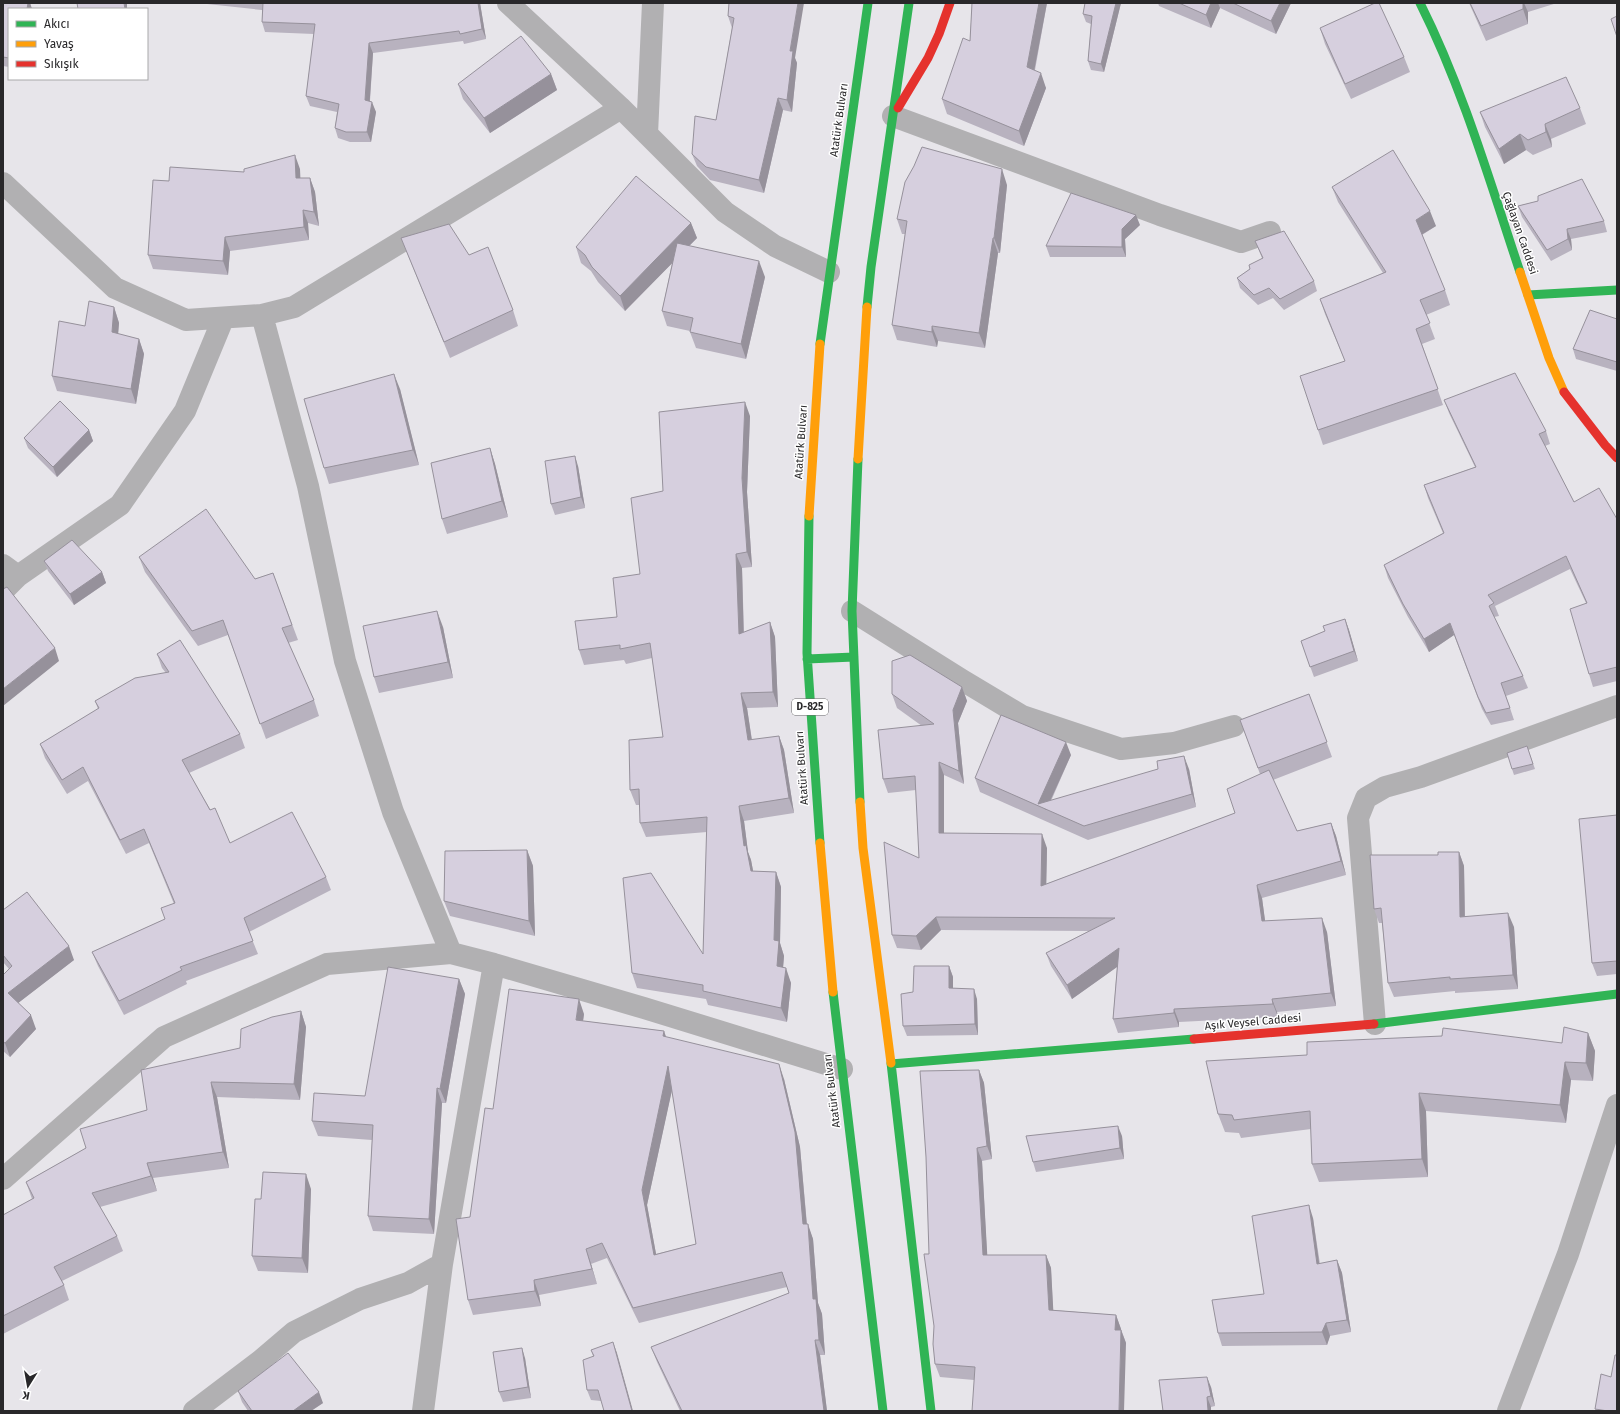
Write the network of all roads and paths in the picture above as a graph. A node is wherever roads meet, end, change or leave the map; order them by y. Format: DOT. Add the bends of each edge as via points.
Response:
graph roads {
  1 [pos="508,3"];
  2 [pos="653,3"];
  3 [pos="868,3"];
  4 [pos="909,3"];
  5 [pos="950,3"];
  6 [pos="1420,3"];
  7 [pos="621,108"];
  8 [pos="893,116"];
  9 [pos="647,134"];
  10 [pos="3,183"];
  11 [pos="1270,232"];
  12 [pos="829,272"];
  13 [pos="1617,290"];
  14 [pos="1528,295"];
  15 [pos="262,315"];
  16 [pos="223,319"];
  17 [pos="1617,458"];
  18 [pos="8,577"];
  19 [pos="852,611"];
  20 [pos="854,657"];
  21 [pos="807,659"];
  22 [pos="1617,706"];
  23 [pos="1234,726"];
  24 [pos="451,953"];
  25 [pos="494,964"];
  26 [pos="1617,994"];
  27 [pos="1375,1024"];
  28 [pos="891,1064"];
  29 [pos="842,1069"];
  30 [pos="1617,1105"];
  31 [pos="3,1179"];
  32 [pos="442,1264"];
  33 [pos="194,1411"];
  34 [pos="423,1411"];
  35 [pos="883,1411"];
  36 [pos="931,1411"];
  37 [pos="1508,1411"];
  1 -- 7 [label="street"];
  2 -- 9 [label="street"];
  3 -- 12 [label="main road, Atatürk Bulvarı / D-825"];
  4 -- 8 [label="main road"];
  5 -- 8 [label="main road" via="928,58"];
  6 -- 14 [label="main road, Çağlayan Caddesi" via="1462,98"];
  7 -- 9 [label="street"];
  7 -- 15 [label="street" via="294,307"];
  8 -- 11 [label="street" via="1160,215 1241,242"];
  8 -- 19 [label="main road" via="866,323 855,508"];
  9 -- 12 [label="street" via="724,212 775,246"];
  10 -- 16 [label="street" via="115,288 186,320"];
  12 -- 21 [label="main road, Atatürk Bulvarı / D-825" via="821,334 809,504"];
  13 -- 14 [label="main road"];
  14 -- 17 [label="main road, Çağlayan Caddesi" via="1549,358 1566,396"];
  15 -- 16 [label="street"];
  15 -- 24 [label="street" via="308,486 345,661 392,812"];
  16 -- 18 [label="street" via="185,411 120,505"];
  19 -- 20 [label="main road"];
  19 -- 23 [label="street" via="1022,716 1121,749 1174,743"];
  20 -- 21 [label="main road"];
  20 -- 28 [label="main road" via="863,848"];
  21 -- 29 [label="main road, Atatürk Bulvarı / D-825" via="820,847"];
  22 -- 27 [label="street" via="1421,777 1386,787 1366,798 1358,818"];
  24 -- 25 [label="street"];
  24 -- 31 [label="street" via="327,964 164,1037"];
  25 -- 29 [label="street"];
  25 -- 32 [label="street"];
  26 -- 27 [label="main road, Aşık Veysel Caddesi"];
  27 -- 28 [label="main road, Aşık Veysel Caddesi"];
  28 -- 36 [label="main road"];
  29 -- 35 [label="main road, Atatürk Bulvarı / D-825"];
  30 -- 37 [label="street" via="1568,1254"];
  32 -- 33 [label="street" via="408,1283 360,1299 294,1332"];
  32 -- 34 [label="street"];
}
